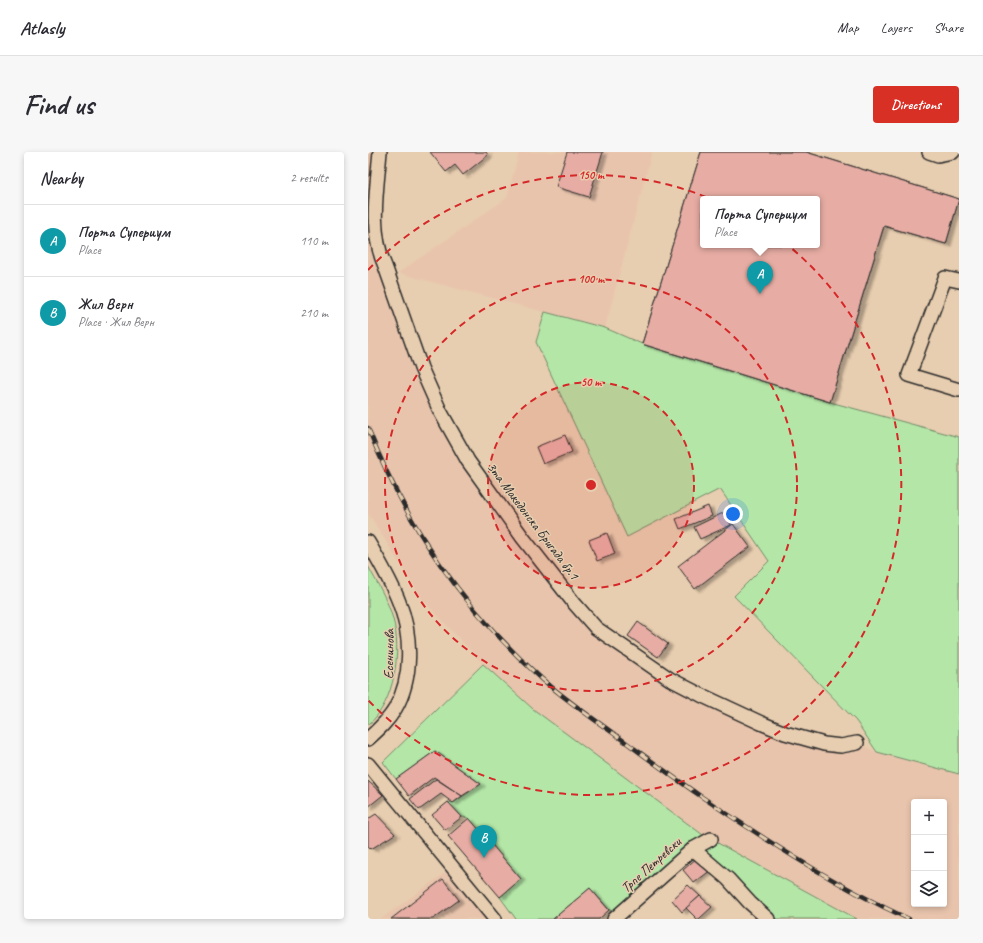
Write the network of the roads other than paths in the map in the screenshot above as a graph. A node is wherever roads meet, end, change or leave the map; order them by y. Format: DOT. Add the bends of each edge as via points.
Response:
graph roads {
  1 [pos="380,152"];
  2 [pos="929,152"];
  3 [pos="953,152"];
  4 [pos="959,281"];
  5 [pos="959,390"];
  6 [pos="368,542"];
  7 [pos="368,739"];
  8 [pos="857,743"];
  9 [pos="368,764"];
  10 [pos="711,840"];
  11 [pos="693,849"];
  12 [pos="495,919"];
  13 [pos="614,919"];
  14 [pos="768,919"];
  1 -- 8 [label="street, 3та Македонска Бригада бр.1" via="376,210 380,255 421,368 468,461 574,603 596,628 670,679 701,695 761,723 806,739 841,746"];
  2 -- 3 [label="street" via="938,155"];
  4 -- 5 [label="street" via="945,278 909,375"];
  6 -- 7 [label="street, Есенинова" via="399,603 405,621 408,645 406,677 398,703 384,724"];
  9 -- 12 [label="street"];
  10 -- 11 [label="street, Трпе Петревски"];
  11 -- 13 [label="street, Трпе Петревски"];
  11 -- 14 [label="street"];
}
